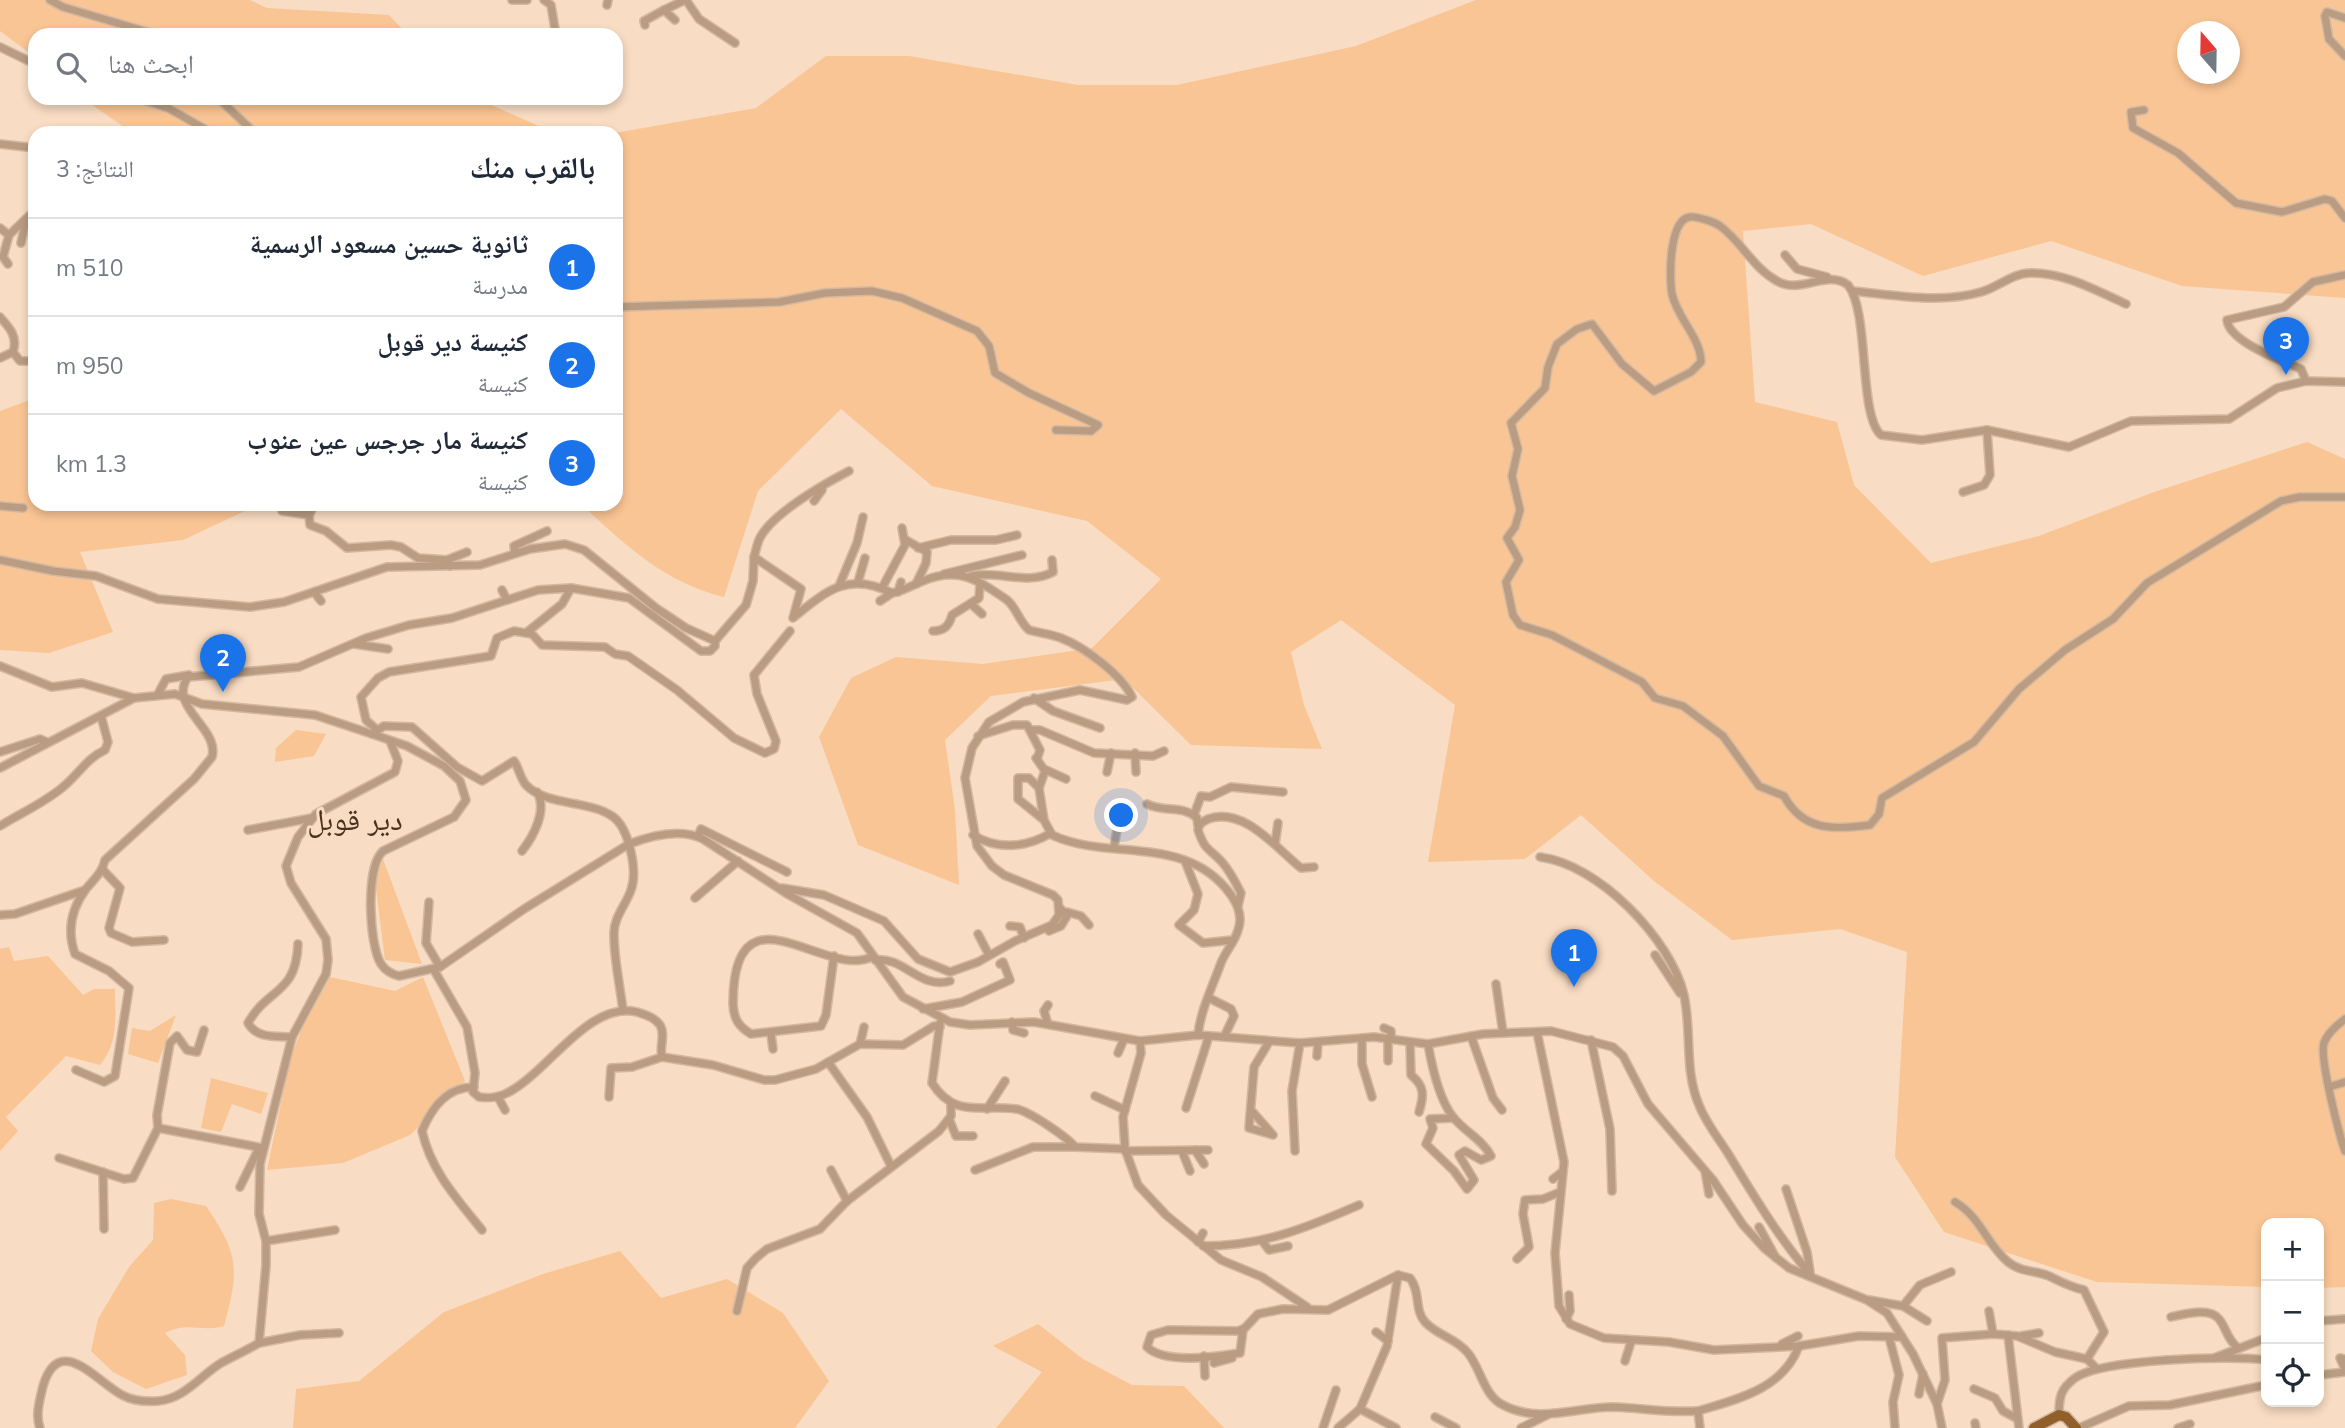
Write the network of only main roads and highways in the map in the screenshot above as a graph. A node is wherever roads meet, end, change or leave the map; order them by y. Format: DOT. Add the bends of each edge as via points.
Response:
graph roads {
  1 [pos="2034,1428"];
  2 [pos="2078,1428"];
  1 -- 2 [label="main road" via="2059,1415"];
}
